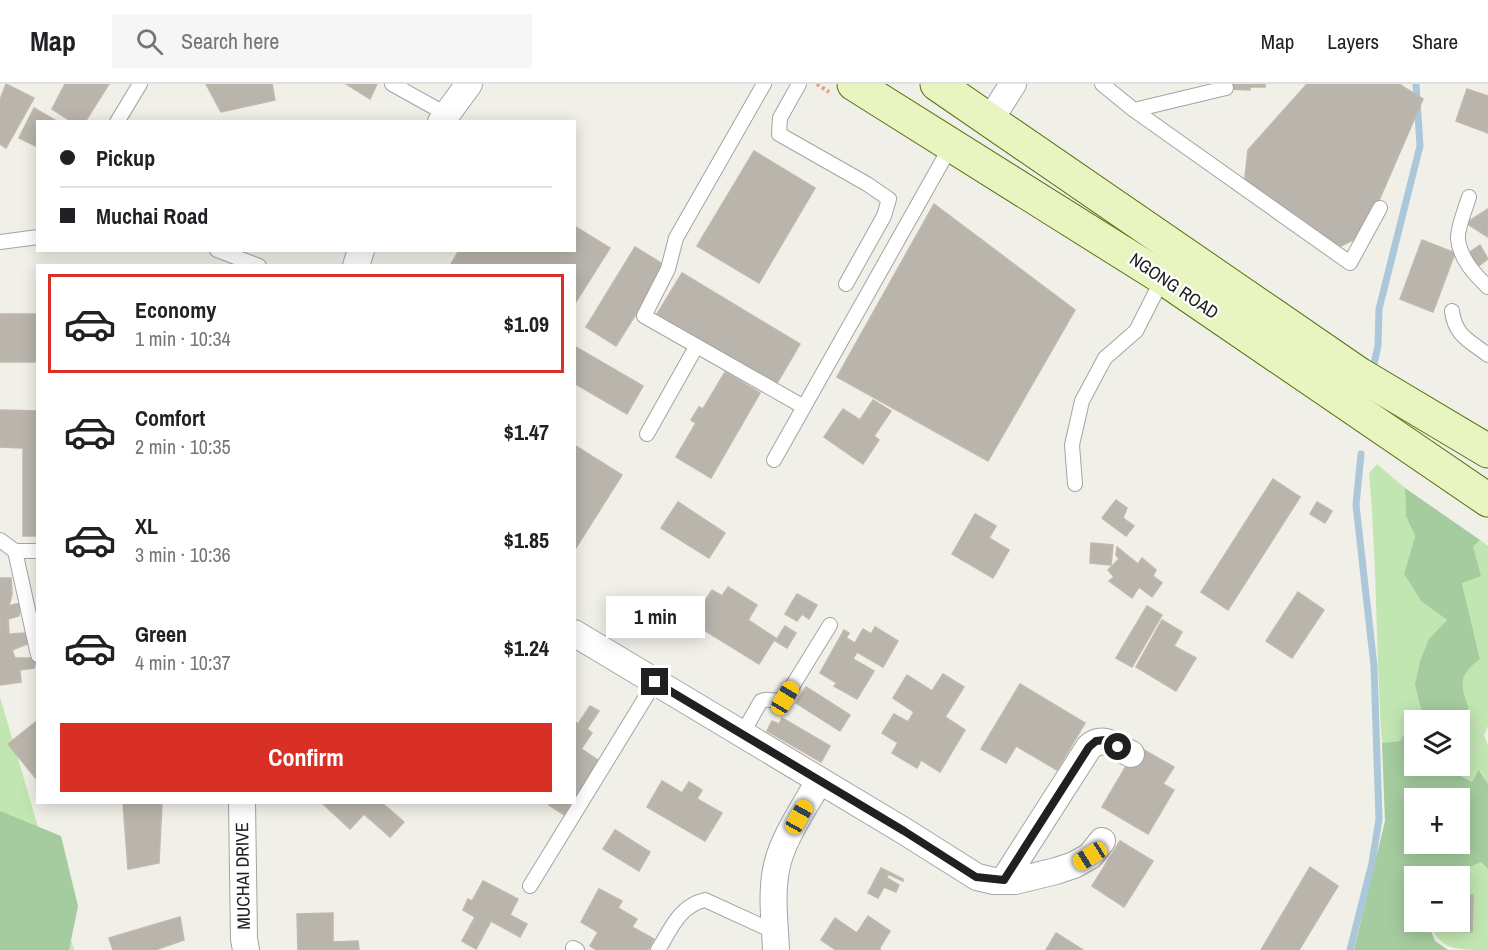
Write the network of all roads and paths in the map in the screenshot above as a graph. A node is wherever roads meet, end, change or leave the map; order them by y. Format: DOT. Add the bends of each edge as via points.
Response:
graph roads {
  1 [pos="140,84"];
  2 [pos="392,84"];
  3 [pos="469,84"];
  4 [pos="764,84"];
  5 [pos="799,84"];
  6 [pos="854,84"];
  7 [pos="937,84"];
  8 [pos="1012,84"];
  9 [pos="1102,84"];
  10 [pos="1226,88"];
  11 [pos="1134,110"];
  12 [pos="444,118"];
  13 [pos="118,120"];
  14 [pos="990,120"];
  15 [pos="952,144"];
  16 [pos="1469,197"];
  17 [pos="1380,208"];
  18 [pos="36,237"];
  19 [pos="0,242"];
  20 [pos="223,252"];
  21 [pos="254,264"];
  22 [pos="1163,278"];
  23 [pos="846,284"];
  24 [pos="1488,287"];
  25 [pos="1452,311"];
  26 [pos="696,347"];
  27 [pos="1488,355"];
  28 [pos="1351,387"];
  29 [pos="804,407"];
  30 [pos="647,435"];
  31 [pos="1488,452"];
  32 [pos="774,460"];
  33 [pos="1075,484"];
  34 [pos="1488,500"];
  35 [pos="0,540"];
  36 [pos="36,551"];
  37 [pos="15,552"];
  38 [pos="830,625"];
  39 [pos="576,634"];
  40 [pos="36,646"];
  41 [pos="655,682"];
  42 [pos="742,734"];
  43 [pos="1131,754"];
  44 [pos="819,781"];
  45 [pos="242,804"];
  46 [pos="1102,841"];
  47 [pos="1004,880"];
  48 [pos="530,886"];
  49 [pos="776,941"];
  50 [pos="246,950"];
  51 [pos="658,950"];
  1 -- 13 [label="lane"];
  2 -- 12 [label="lane"];
  3 -- 12 [label="street"];
  4 -- 26 [label="lane" via="676,238 668,269 644,316"];
  5 -- 23 [label="lane" via="780,118 778,134 889,199 884,216"];
  6 -- 15 [label="main road, NGONG ROAD"];
  7 -- 14 [label="main road, NGONG ROAD"];
  8 -- 14 [label="street"];
  9 -- 11 [label="lane"];
  10 -- 11 [label="lane"];
  11 -- 17 [label="lane" via="1350,263"];
  14 -- 28 [label="main road, NGONG ROAD"];
  15 -- 22 [label="main road, NGONG ROAD"];
  15 -- 29 [label="lane"];
  16 -- 24 [label="lane" via="1457,237 1473,273"];
  18 -- 19 [label="lane"];
  20 -- 21 [label="lane"];
  22 -- 28 [label="main road, NGONG ROAD"];
  22 -- 33 [label="lane" via="1136,331 1105,358 1082,401 1072,445"];
  25 -- 27 [label="lane" via="1459,334"];
  26 -- 29 [label="lane"];
  26 -- 30 [label="lane"];
  28 -- 31 [label="main road, NGONG ROAD" via="1392,394"];
  28 -- 34 [label="main road, NGONG ROAD" via="1377,424"];
  29 -- 32 [label="lane"];
  35 -- 37 [label="lane"];
  36 -- 37 [label="lane"];
  37 -- 40 [label="lane"];
  38 -- 42 [label="lane" via="785,698 761,701"];
  39 -- 41 [label="street"];
  41 -- 42 [label="street"];
  41 -- 48 [label="lane"];
  42 -- 44 [label="street"];
  43 -- 47 [label="street" via="1105,740 1089,747"];
  44 -- 47 [label="street" via="976,877"];
  44 -- 49 [label="street" via="776,868"];
  45 -- 50 [label="street, MUCHAI DRIVE"];
  46 -- 47 [label="street" via="1090,856 1074,866 1015,881"];
  49 -- 51 [label="lane" via="705,900 684,909"];
}
